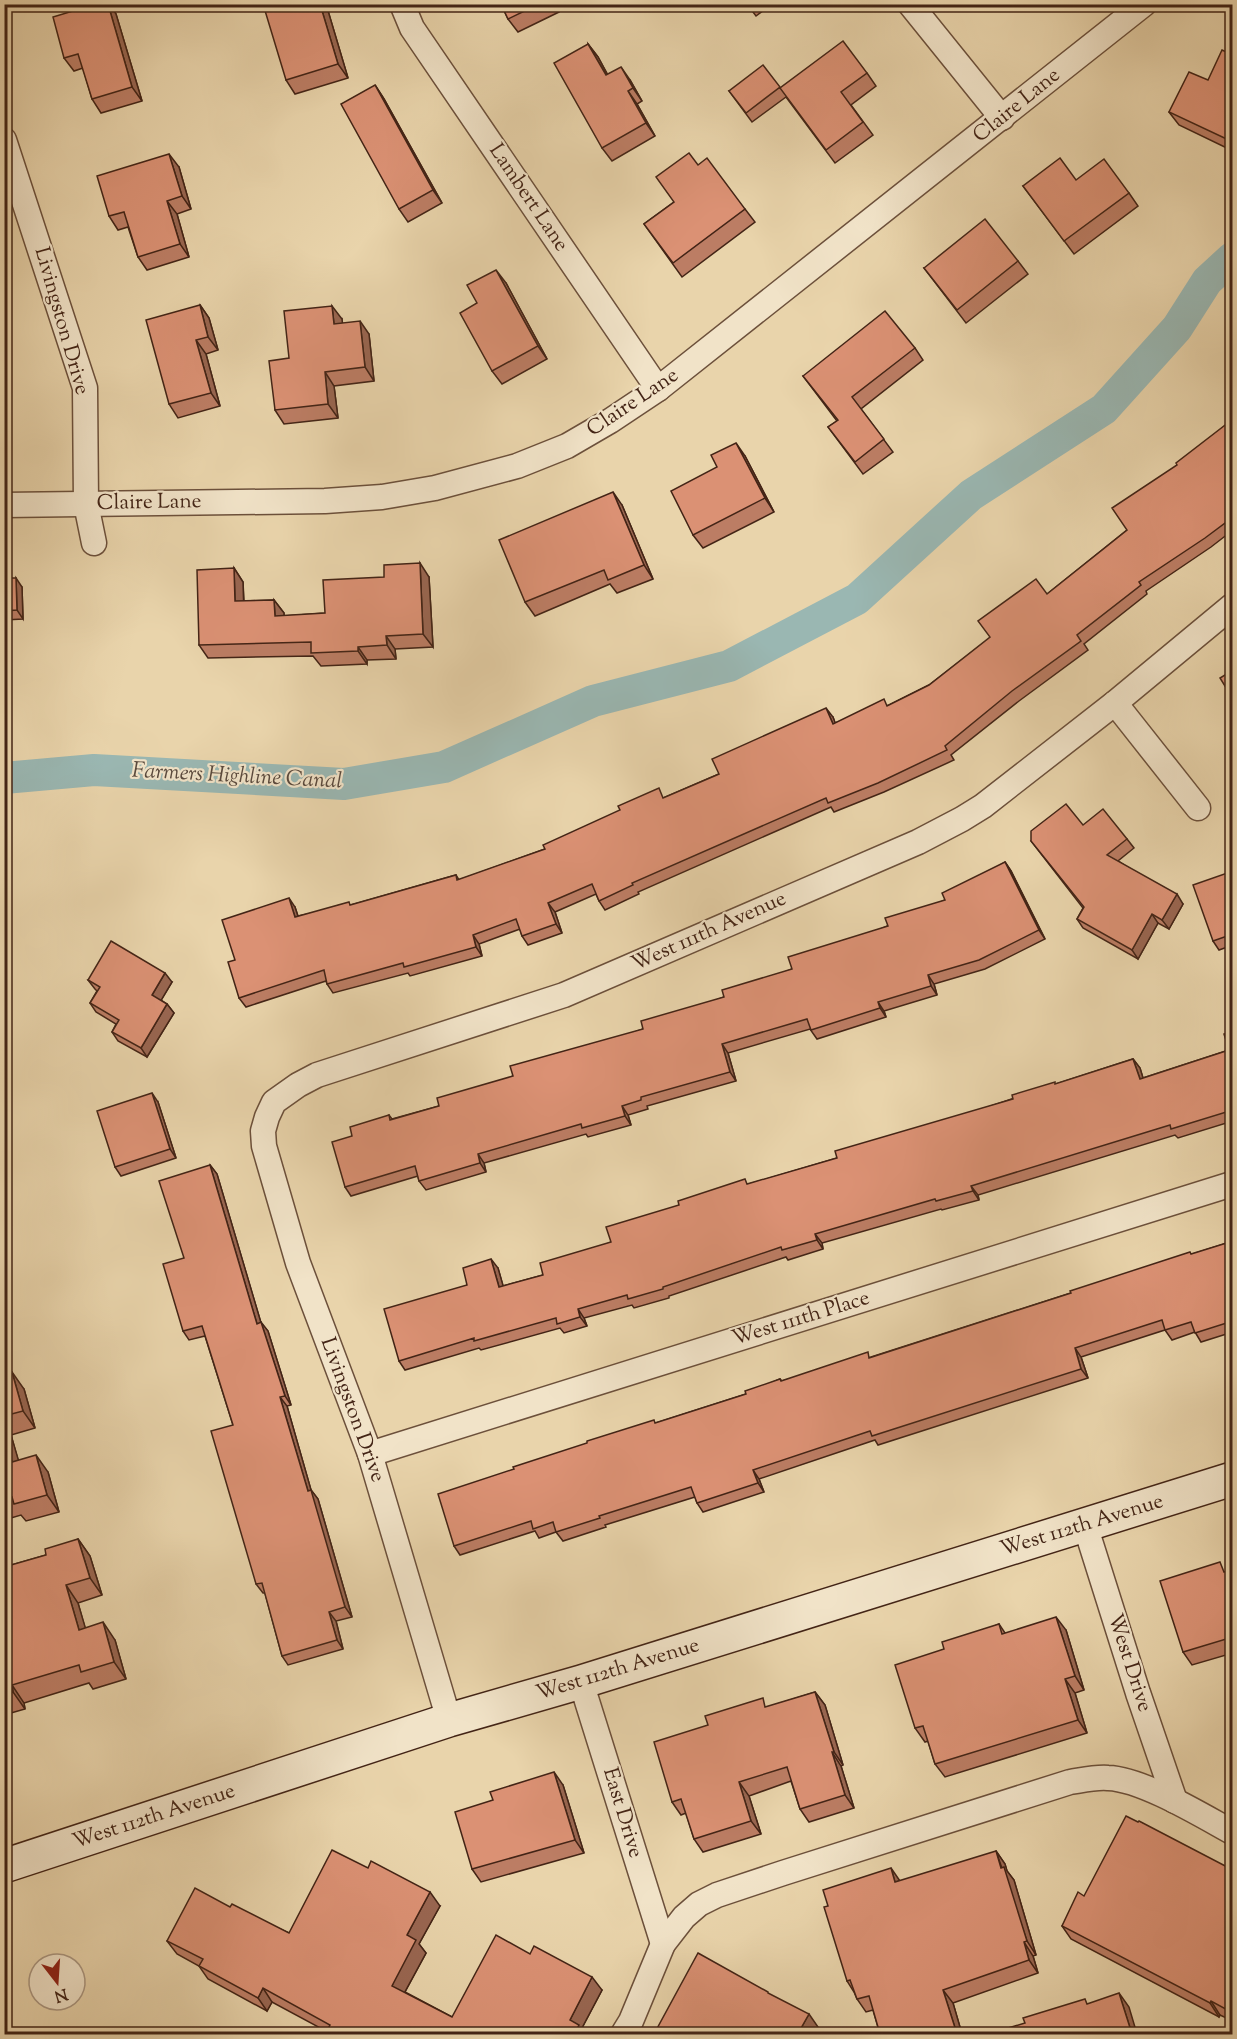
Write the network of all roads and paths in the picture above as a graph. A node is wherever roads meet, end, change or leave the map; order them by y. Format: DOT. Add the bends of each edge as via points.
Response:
graph roads {
  1 [pos="402,4"];
  2 [pos="910,4"];
  3 [pos="1144,4"];
  4 [pos="1002,118"];
  5 [pos="4,140"];
  6 [pos="658,389"];
  7 [pos="86,504"];
  8 [pos="4,506"];
  9 [pos="94,543"];
  10 [pos="1233,606"];
  11 [pos="1114,703"];
  12 [pos="1198,808"];
  13 [pos="274,1102"];
  14 [pos="1233,1184"];
  15 [pos="370,1454"];
  16 [pos="1233,1479"];
  17 [pos="1085,1525"];
  18 [pos="581,1682"];
  19 [pos="449,1720"];
  20 [pos="1174,1801"];
  21 [pos="1233,1832"];
  22 [pos="4,1866"];
  23 [pos="663,1944"];
  24 [pos="623,2034"];
  1 -- 6 [label="street, Lambert Lane" via="412,28"];
  2 -- 4 [label="street"];
  3 -- 4 [label="street, Claire Lane"];
  4 -- 6 [label="street, Claire Lane"];
  5 -- 7 [label="street, Livingston Drive" via="86,388"];
  6 -- 7 [label="street, Claire Lane" via="567,446 517,466 435,488 325,501"];
  7 -- 8 [label="street, Claire Lane"];
  7 -- 9 [label="street, Livingston Drive"];
  10 -- 11 [label="street, West 111th Avenue"];
  11 -- 12 [label="street"];
  11 -- 13 [label="street, West 111th Avenue" via="983,806 918,842 564,995 317,1075"];
  13 -- 15 [label="street, Livingston Drive" via="265,1124 264,1146 298,1263"];
  14 -- 15 [label="street, West 111th Place"];
  15 -- 19 [label="street, Livingston Drive"];
  16 -- 17 [label="main road, West 112th Avenue"];
  17 -- 18 [label="main road, West 112th Avenue"];
  17 -- 20 [label="street, West Drive"];
  18 -- 19 [label="main road, West 112th Avenue"];
  18 -- 23 [label="street, East Drive"];
  19 -- 22 [label="main road, West 112th Avenue"];
  20 -- 21 [label="street"];
  20 -- 23 [label="street" via="1129,1781 1094,1778 1070,1782 717,1895 684,1917"];
  23 -- 24 [label="street"];
}
